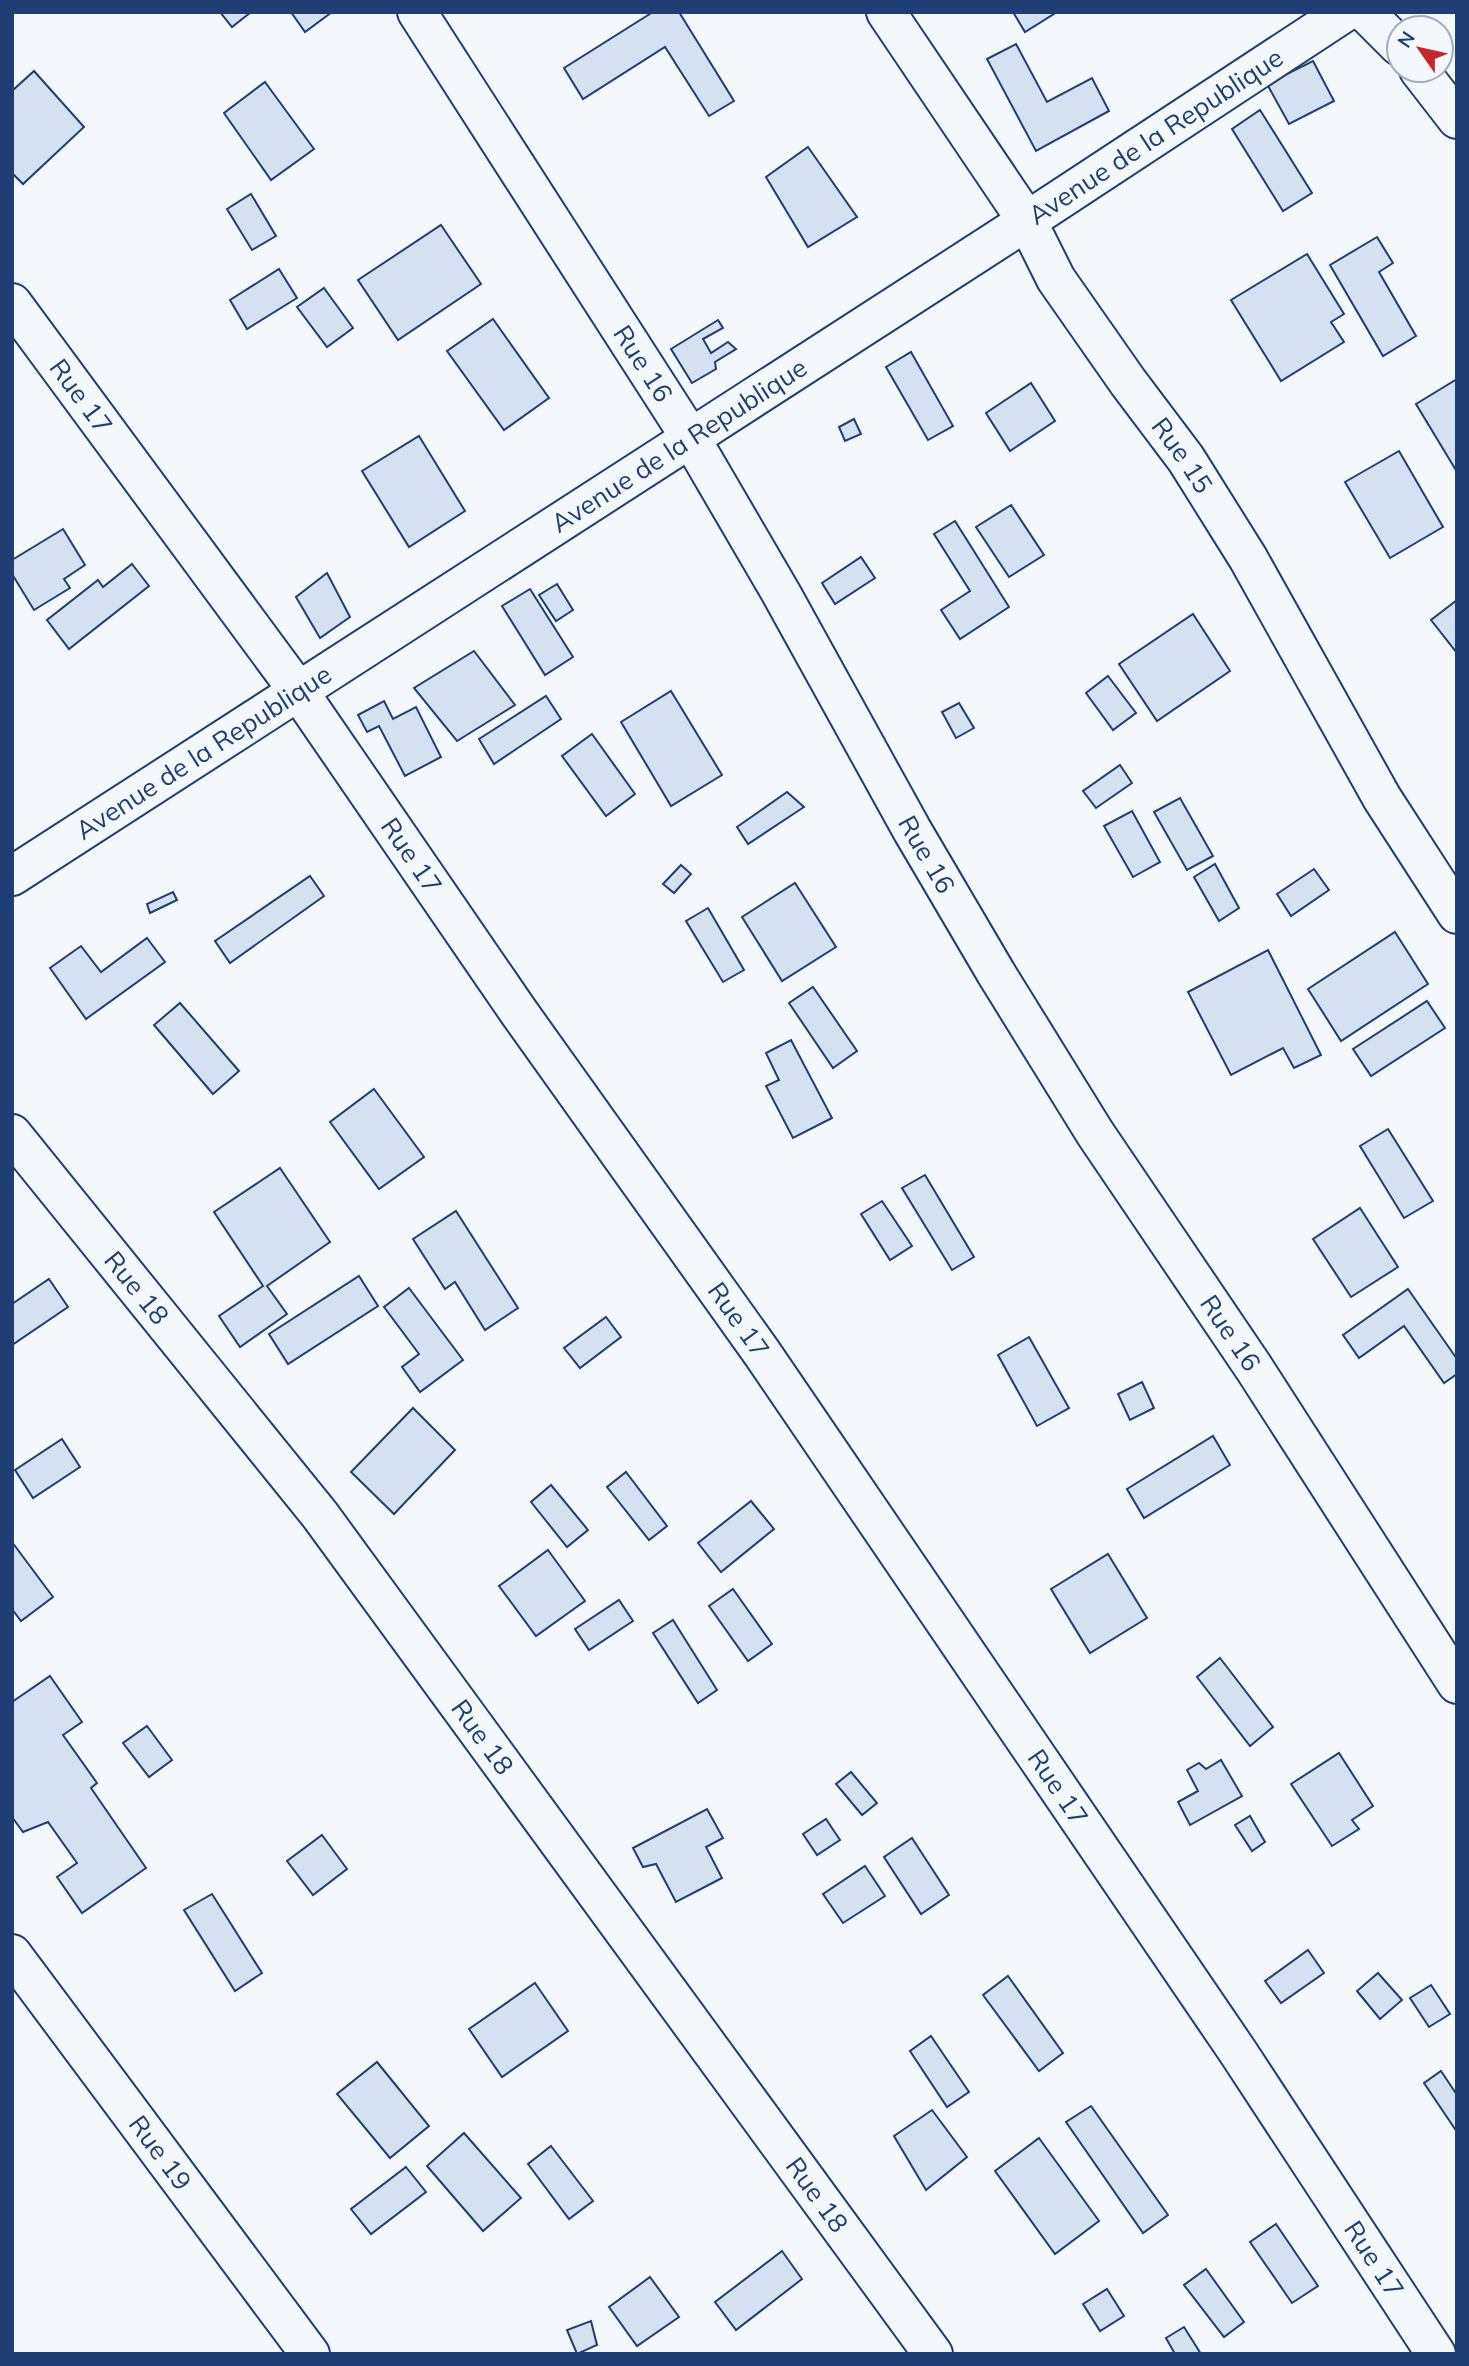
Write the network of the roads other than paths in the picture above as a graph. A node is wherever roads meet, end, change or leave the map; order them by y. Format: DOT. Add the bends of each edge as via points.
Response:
graph roads {
  1 [pos="417,12"];
  2 [pos="886,12"];
  3 [pos="1345,12"];
  4 [pos="1365,12"];
  5 [pos="1385,32"];
  6 [pos="1430,84"];
  7 [pos="1457,119"];
  8 [pos="1027,221"];
  9 [pos="12,303"];
  10 [pos="691,437"];
  11 [pos="299,692"];
  12 [pos="12,876"];
  13 [pos="1457,914"];
  14 [pos="12,1134"];
  15 [pos="1457,1684"];
  16 [pos="12,1954"];
  17 [pos="310,2354"];
  18 [pos="933,2354"];
  19 [pos="1436,2354"];
  1 -- 10 [label="street, Rue 16"];
  2 -- 8 [label="street, Rue 15"];
  3 -- 8 [label="street, Avenue de la Republique"];
  4 -- 5 [label="street"];
  6 -- 7 [label="street"];
  8 -- 10 [label="street, Avenue de la Republique"];
  8 -- 13 [label="street, Rue 15" via="1056,279 1186,458 1382,798"];
  9 -- 11 [label="street, Rue 17"];
  10 -- 11 [label="street, Avenue de la Republique"];
  10 -- 15 [label="street, Rue 16" via="996,973 1095,1133 1262,1379"];
  11 -- 12 [label="street, Avenue de la Republique"];
  11 -- 19 [label="street, Rue 17" via="917,1578"];
  14 -- 18 [label="street, Rue 18" via="320,1515"];
  16 -- 17 [label="street, Rue 19"];
}
